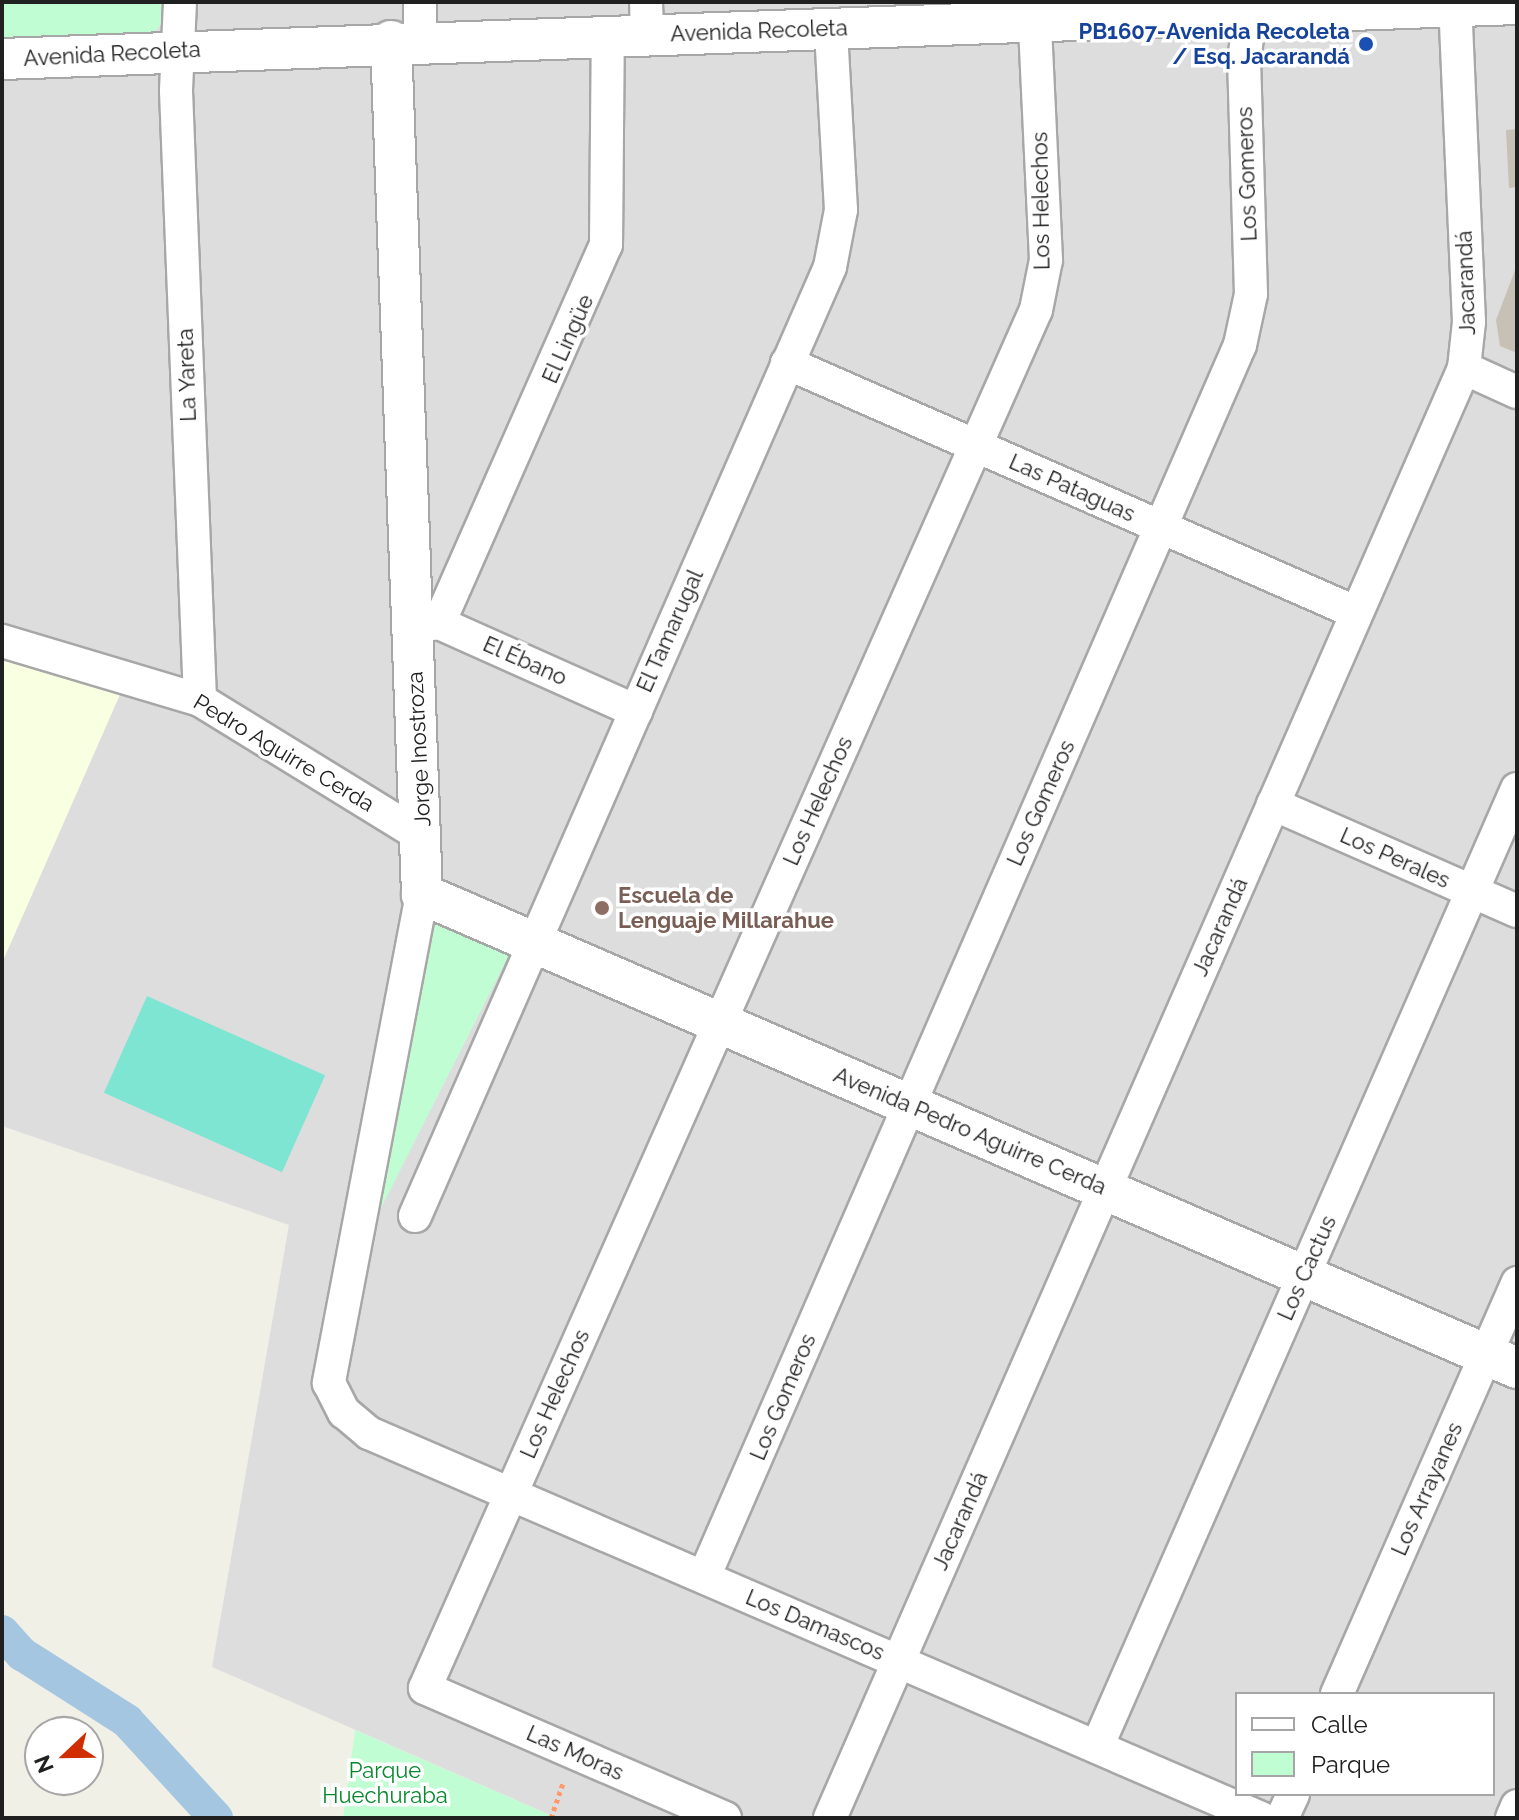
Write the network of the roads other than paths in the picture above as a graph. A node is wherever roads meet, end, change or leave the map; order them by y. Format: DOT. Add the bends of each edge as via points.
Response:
graph roads {
  1 [pos="180,2"];
  2 [pos="1517,4"];
  3 [pos="1466,5"];
  4 [pos="1251,8"];
  5 [pos="1051,16"];
  6 [pos="646,18"];
  7 [pos="845,20"];
  8 [pos="411,28"];
  9 [pos="608,35"];
  10 [pos="182,51"];
  11 [pos="2,59"];
  12 [pos="787,363"];
  13 [pos="1464,368"];
  14 [pos="1517,392"];
  15 [pos="976,446"];
  16 [pos="1161,527"];
  17 [pos="1357,613"];
  18 [pos="426,625"];
  19 [pos="2,641"];
  20 [pos="200,700"];
  21 [pos="636,711"];
  22 [pos="1517,789"];
  23 [pos="1273,804"];
  24 [pos="423,837"];
  25 [pos="1472,892"];
  26 [pos="422,894"];
  27 [pos="1517,911"];
  28 [pos="535,942"];
  29 [pos="720,1023"];
  30 [pos="910,1105"];
  31 [pos="1105,1189"];
  32 [pos="415,1216"];
  33 [pos="1304,1276"];
  34 [pos="1517,1283"];
  35 [pos="1501,1362"];
  36 [pos="369,1433"];
  37 [pos="511,1494"];
  38 [pos="704,1577"];
  39 [pos="899,1661"];
  40 [pos="425,1688"];
  41 [pos="1338,1692"];
  42 [pos="1097,1747"];
  43 [pos="1292,1796"];
  44 [pos="1517,1806"];
  45 [pos="725,1818"];
  46 [pos="830,1818"];
  47 [pos="1261,1818"];
  48 [pos="1282,1818"];
  49 [pos="1512,1818"];
  1 -- 10 [label="street, La Yareta"];
  2 -- 3 [label="street, Avenida Recoleta"];
  3 -- 4 [label="street, Avenida Recoleta"];
  3 -- 13 [label="street, Jacarandá" via="1469,322"];
  4 -- 5 [label="street, Avenida Recoleta"];
  4 -- 16 [label="street, Los Gomeros" via="1244,60 1247,323"];
  5 -- 7 [label="street, Avenida Recoleta"];
  5 -- 15 [label="street, Los Helechos" via="1045,272"];
  6 -- 7 [label="street, Avenida Recoleta"];
  6 -- 9 [label="street, Avenida Recoleta"];
  7 -- 12 [label="street, El Tamarugal" via="838,240"];
  8 -- 9 [label="street, Avenida Recoleta"];
  8 -- 10 [label="street, Avenida Recoleta"];
  8 -- 18 [label="street, Jorge Inostroza"];
  9 -- 18 [label="street, El Lingüe" via="606,245"];
  10 -- 11 [label="street, Avenida Recoleta"];
  10 -- 20 [label="street, La Yareta" via="176,91"];
  12 -- 15 [label="street, Las Pataguas"];
  12 -- 21 [label="street, El Tamarugal"];
  13 -- 14 [label="street"];
  13 -- 17 [label="street, Jacarandá"];
  15 -- 16 [label="street, Las Pataguas"];
  15 -- 29 [label="street, Los Helechos"];
  16 -- 17 [label="street, Las Pataguas"];
  16 -- 30 [label="street, Los Gomeros"];
  17 -- 23 [label="street, Jacarandá"];
  18 -- 21 [label="street, El Ébano"];
  18 -- 24 [label="street, Jorge Inostroza"];
  19 -- 20 [label="street, Pedro Aguirre Cerda"];
  20 -- 24 [label="street, Pedro Aguirre Cerda"];
  21 -- 28 [label="street, El Tamarugal"];
  22 -- 25 [label="street, Los Cactus"];
  23 -- 25 [label="street, Los Perales"];
  23 -- 31 [label="street, Jacarandá"];
  24 -- 26 [label="street, Jorge Inostroza"];
  25 -- 27 [label="street, Los Perales"];
  25 -- 33 [label="street, Los Cactus"];
  26 -- 28 [label="street, Avenida Pedro Aguirre Cerda"];
  26 -- 36 [label="street, Jorge Inostroza" via="329,1383 344,1412"];
  28 -- 29 [label="street, Avenida Pedro Aguirre Cerda"];
  28 -- 32 [label="street, El Tamarugal"];
  29 -- 30 [label="street, Avenida Pedro Aguirre Cerda"];
  29 -- 37 [label="street, Los Helechos"];
  30 -- 31 [label="street, Avenida Pedro Aguirre Cerda"];
  30 -- 38 [label="street, Los Gomeros"];
  31 -- 33 [label="street, Avenida Pedro Aguirre Cerda"];
  31 -- 39 [label="street, Jacarandá"];
  33 -- 35 [label="street, Avenida Pedro Aguirre Cerda"];
  33 -- 42 [label="street, Los Cactus"];
  34 -- 35 [label="street, Los Arrayanes"];
  35 -- 41 [label="street, Los Arrayanes"];
  36 -- 37 [label="street, Los Damascos"];
  37 -- 38 [label="street, Los Damascos"];
  37 -- 40 [label="street, Los Helechos"];
  38 -- 39 [label="street, Los Damascos"];
  39 -- 42 [label="street, Los Damascos"];
  39 -- 46 [label="street, Jacarandá"];
  40 -- 45 [label="street, Las Moras"];
  42 -- 47 [label="street, Los Damascos"];
  43 -- 48 [label="street"];
  44 -- 49 [label="street"];
}
